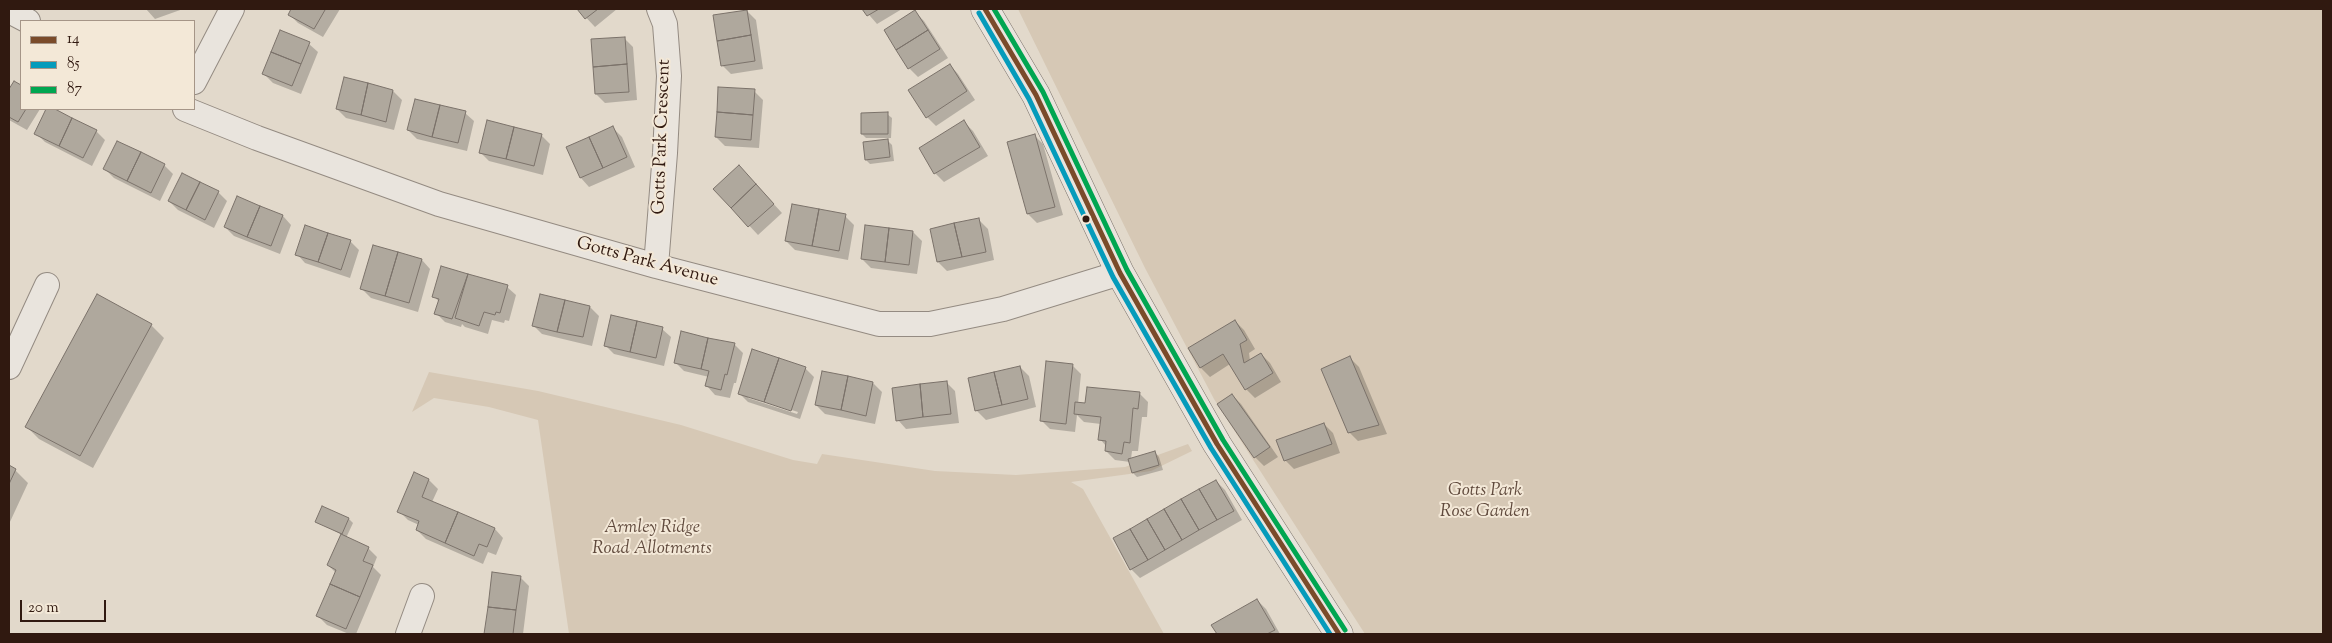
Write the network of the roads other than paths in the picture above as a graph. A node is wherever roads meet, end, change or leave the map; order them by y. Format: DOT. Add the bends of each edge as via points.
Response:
graph roads {
  1 [pos="232,9"];
  2 [pos="659,9"];
  3 [pos="985,9"];
  4 [pos="9,11"];
  5 [pos="26,20"];
  6 [pos="195,80"];
  7 [pos="187,110"];
  8 [pos="656,266"];
  9 [pos="1120,273"];
  10 [pos="47,285"];
  11 [pos="9,368"];
  12 [pos="422,596"];
  13 [pos="408,634"];
  14 [pos="1339,634"];
  1 -- 6 [label="street"];
  2 -- 8 [label="street, Gotts Park Crescent" via="665,24 669,76"];
  3 -- 9 [label="street" via="1036,95"];
  4 -- 5 [label="street"];
  7 -- 8 [label="street, Gotts Park Avenue" via="439,204"];
  8 -- 9 [label="street, Gotts Park Avenue" via="879,324 930,324 1003,309"];
  9 -- 14 [label="street" via="1217,444"];
  10 -- 11 [label="street"];
  12 -- 13 [label="street"];
}
